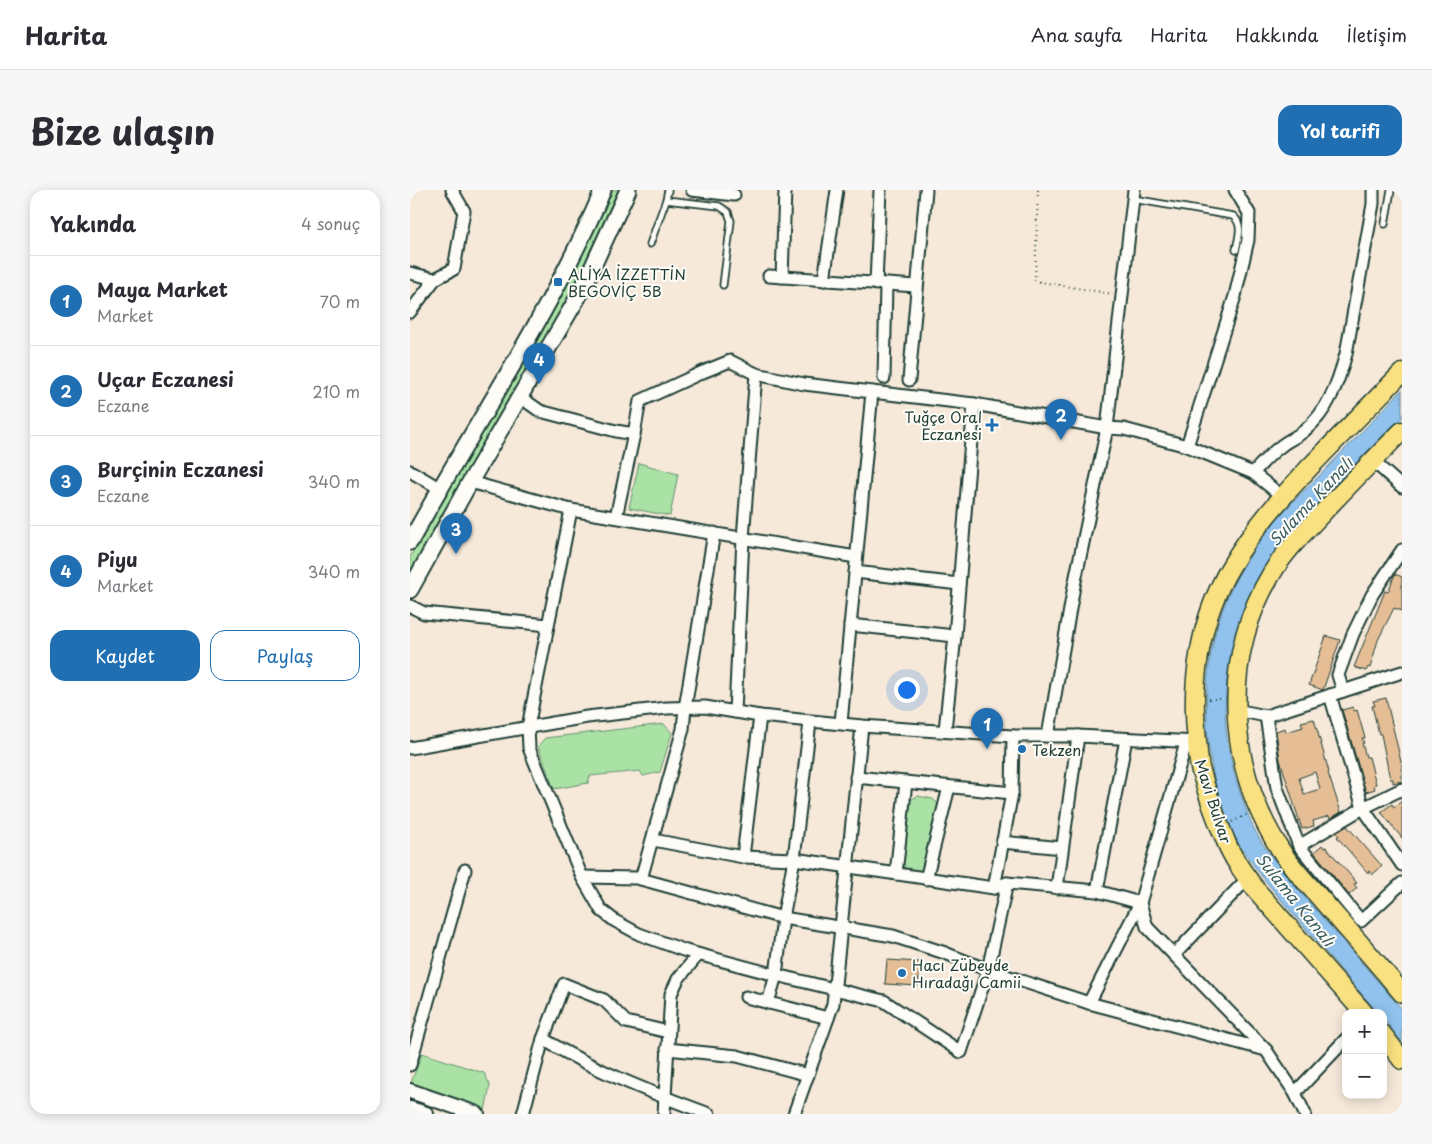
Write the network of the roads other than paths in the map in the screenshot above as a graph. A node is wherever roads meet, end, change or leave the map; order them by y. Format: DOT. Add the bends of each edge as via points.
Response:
graph roads {
  1 [pos="452,190"];
  2 [pos="603,190"];
  3 [pos="628,190"];
  4 [pos="668,190"];
  5 [pos="692,190"];
  6 [pos="785,190"];
  7 [pos="836,190"];
  8 [pos="880,190"];
  9 [pos="926,190"];
  10 [pos="1235,190"];
  11 [pos="1373,190"];
  12 [pos="1391,190"];
  13 [pos="1133,194"];
  14 [pos="734,195"];
  15 [pos="666,200"];
  16 [pos="1385,224"];
  17 [pos="650,244"];
  18 [pos="1236,250"];
  19 [pos="410,273"];
  20 [pos="769,276"];
  21 [pos="782,277"];
  22 [pos="435,279"];
  23 [pos="824,280"];
  24 [pos="881,284"];
  25 [pos="723,285"];
  26 [pos="916,286"];
  27 [pos="410,312"];
  28 [pos="1402,373"];
  29 [pos="756,374"];
  30 [pos="884,378"];
  31 [pos="909,380"];
  32 [pos="872,392"];
  33 [pos="520,397"];
  34 [pos="974,404"];
  35 [pos="1107,428"];
  36 [pos="1402,431"];
  37 [pos="634,434"];
  38 [pos="1187,446"];
  39 [pos="1373,461"];
  40 [pos="410,470"];
  41 [pos="1253,473"];
  42 [pos="470,482"];
  43 [pos="1402,487"];
  44 [pos="439,488"];
  45 [pos="1283,497"];
  46 [pos="571,510"];
  47 [pos="616,517"];
  48 [pos="714,533"];
  49 [pos="743,538"];
  50 [pos="410,542"];
  51 [pos="1402,550"];
  52 [pos="856,557"];
  53 [pos="855,572"];
  54 [pos="959,584"];
  55 [pos="410,590"];
  56 [pos="410,606"];
  57 [pos="548,625"];
  58 [pos="850,625"];
  59 [pos="955,636"];
  60 [pos="1402,672"];
  61 [pos="1342,691"];
  62 [pos="1330,695"];
  63 [pos="1234,705"];
  64 [pos="685,708"];
  65 [pos="734,712"];
  66 [pos="760,716"];
  67 [pos="1266,716"];
  68 [pos="810,722"];
  69 [pos="841,723"];
  70 [pos="862,726"];
  71 [pos="528,727"];
  72 [pos="945,730"];
  73 [pos="1013,736"];
  74 [pos="1048,736"];
  75 [pos="1078,736"];
  76 [pos="1126,739"];
  77 [pos="1191,743"];
  78 [pos="410,748"];
  79 [pos="856,777"];
  80 [pos="906,782"];
  81 [pos="949,787"];
  82 [pos="1402,790"];
  83 [pos="1012,793"];
  84 [pos="1362,808"];
  85 [pos="653,840"];
  86 [pos="1002,842"];
  87 [pos="1299,846"];
  88 [pos="1062,848"];
  89 [pos="743,857"];
  90 [pos="794,859"];
  91 [pos="1402,865"];
  92 [pos="848,868"];
  93 [pos="465,870"];
  94 [pos="896,874"];
  95 [pos="582,877"];
  96 [pos="1248,878"];
  97 [pos="642,879"];
  98 [pos="926,879"];
  99 [pos="1007,883"];
  100 [pos="1402,883"];
  101 [pos="994,888"];
  102 [pos="1057,888"];
  103 [pos="1097,891"];
  104 [pos="1140,903"];
  105 [pos="783,918"];
  106 [pos="841,928"];
  107 [pos="698,955"];
  108 [pos="1174,955"];
  109 [pos="988,970"];
  110 [pos="776,975"];
  111 [pos="834,988"];
  112 [pos="1402,994"];
  113 [pos="746,997"];
  114 [pos="768,1003"];
  115 [pos="1089,1003"];
  116 [pos="1361,1009"];
  117 [pos="828,1018"];
  118 [pos="668,1032"];
  119 [pos="543,1039"];
  120 [pos="1387,1040"];
  121 [pos="1342,1043"];
  122 [pos="667,1049"];
  123 [pos="1266,1050"];
  124 [pos="1402,1060"];
  125 [pos="410,1065"];
  126 [pos="808,1075"];
  127 [pos="410,1091"];
  128 [pos="1295,1093"];
  129 [pos="665,1098"];
  130 [pos="410,1109"];
  131 [pos="426,1114"];
  132 [pos="477,1114"];
  133 [pos="523,1114"];
  134 [pos="664,1114"];
  135 [pos="709,1114"];
  136 [pos="794,1114"];
  137 [pos="1306,1114"];
  1 -- 22 [label="street" via="464,211 454,269"];
  2 -- 44 [label="main road" via="533,329"];
  3 -- 33 [label="main road" via="582,292"];
  4 -- 15 [label="lane"];
  5 -- 14 [label="street"];
  6 -- 21 [label="street"];
  7 -- 23 [label="street"];
  8 -- 24 [label="street"];
  9 -- 26 [label="street"];
  10 -- 38 [label="street" via="1249,213 1248,240 1235,296"];
  11 -- 41 [label="street" via="1340,377 1317,419 1272,453"];
  12 -- 16 [label="lane"];
  13 -- 18 [label="lane" via="1233,216 1240,228"];
  13 -- 35 [label="street"];
  15 -- 17 [label="lane"];
  15 -- 25 [label="lane" via="719,206 728,212 731,221"];
  19 -- 22 [label="street"];
  20 -- 21 [label="street"];
  21 -- 23 [label="street"];
  22 -- 27 [label="street"];
  23 -- 24 [label="street"];
  24 -- 26 [label="street"];
  24 -- 30 [label="street"];
  26 -- 31 [label="street"];
  28 -- 45 [label="main road, Mavi Bulvar"];
  29 -- 32 [label="street" via="804,384"];
  29 -- 37 [label="street" via="730,361 640,402"];
  29 -- 49 [label="street"];
  32 -- 34 [label="street"];
  32 -- 52 [label="street"];
  33 -- 37 [label="street" via="540,411"];
  33 -- 42 [label="main road"];
  34 -- 35 [label="street"];
  34 -- 54 [label="street"];
  35 -- 38 [label="street" via="1124,429"];
  35 -- 74 [label="street" via="1074,586"];
  36 -- 39 [label="main road"];
  37 -- 47 [label="street"];
  38 -- 41 [label="street"];
  39 -- 43 [label="street"];
  39 -- 63 [label="main road" via="1298,538 1273,573 1246,635"];
  40 -- 44 [label="street"];
  41 -- 45 [label="street"];
  42 -- 46 [label="street"];
  42 -- 55 [label="main road"];
  44 -- 50 [label="main road"];
  45 -- 77 [label="main road, Mavi Bulvar" via="1230,566 1216,596 1202,638 1196,670 1195,722"];
  46 -- 47 [label="street"];
  46 -- 57 [label="street"];
  47 -- 48 [label="street"];
  48 -- 49 [label="street"];
  48 -- 64 [label="street"];
  49 -- 52 [label="street"];
  49 -- 65 [label="street"];
  51 -- 61 [label="street" via="1372,595 1353,634 1338,675"];
  52 -- 53 [label="street"];
  53 -- 54 [label="street"];
  53 -- 58 [label="street"];
  54 -- 59 [label="street"];
  56 -- 57 [label="street" via="424,613"];
  57 -- 71 [label="street"];
  58 -- 59 [label="street"];
  58 -- 69 [label="street"];
  59 -- 72 [label="street"];
  60 -- 61 [label="street"];
  61 -- 62 [label="street"];
  62 -- 67 [label="street"];
  62 -- 84 [label="street"];
  63 -- 67 [label="street"];
  63 -- 112 [label="main road" via="1250,790 1280,851"];
  64 -- 65 [label="street" via="706,707"];
  64 -- 71 [label="street" via="587,717"];
  64 -- 85 [label="street" via="683,729"];
  65 -- 66 [label="street"];
  66 -- 68 [label="street"];
  66 -- 89 [label="street"];
  67 -- 87 [label="street" via="1277,788"];
  68 -- 69 [label="street"];
  68 -- 90 [label="street"];
  69 -- 70 [label="street"];
  70 -- 72 [label="street"];
  70 -- 79 [label="street"];
  71 -- 78 [label="street"];
  71 -- 95 [label="street" via="530,748"];
  72 -- 73 [label="street"];
  73 -- 74 [label="street"];
  73 -- 83 [label="street"];
  74 -- 75 [label="street"];
  75 -- 76 [label="street"];
  75 -- 88 [label="street"];
  76 -- 77 [label="street"];
  76 -- 103 [label="street"];
  77 -- 96 [label="main road, Mavi Bulvar" via="1225,841"];
  77 -- 104 [label="street"];
  79 -- 80 [label="street"];
  79 -- 92 [label="street"];
  80 -- 81 [label="street"];
  80 -- 94 [label="street"];
  81 -- 83 [label="street"];
  81 -- 98 [label="street"];
  82 -- 84 [label="street"];
  83 -- 86 [label="street"];
  84 -- 87 [label="street"];
  84 -- 91 [label="street"];
  85 -- 89 [label="street"];
  85 -- 97 [label="street"];
  86 -- 88 [label="street"];
  86 -- 101 [label="street"];
  87 -- 100 [label="street" via="1361,921"];
  88 -- 102 [label="street"];
  89 -- 90 [label="street"];
  90 -- 92 [label="street"];
  90 -- 105 [label="street"];
  92 -- 94 [label="street"];
  92 -- 106 [label="street"];
  93 -- 125 [label="street"];
  94 -- 98 [label="street"];
  95 -- 97 [label="street"];
  95 -- 107 [label="street" via="601,910 616,921 639,934"];
  96 -- 108 [label="street"];
  96 -- 116 [label="main road, Mavi Bulvar"];
  97 -- 105 [label="street"];
  98 -- 101 [label="street"];
  99 -- 101 [label="street"];
  99 -- 102 [label="street"];
  99 -- 109 [label="street"];
  102 -- 103 [label="street"];
  103 -- 104 [label="street"];
  104 -- 108 [label="street" via="1147,927"];
  104 -- 115 [label="street"];
  105 -- 106 [label="street"];
  105 -- 110 [label="street"];
  106 -- 109 [label="street" via="893,936"];
  106 -- 111 [label="street"];
  107 -- 110 [label="street"];
  107 -- 118 [label="street" via="678,979 671,994"];
  108 -- 123 [label="street"];
  109 -- 111 [label="street" via="961,1052 884,1001"];
  109 -- 115 [label="street"];
  110 -- 111 [label="street"];
  110 -- 114 [label="street"];
  111 -- 117 [label="street"];
  113 -- 114 [label="street"];
  114 -- 117 [label="street"];
  115 -- 123 [label="street"];
  117 -- 126 [label="street"];
  118 -- 119 [label="street" via="626,1022 604,1000 564,984"];
  118 -- 122 [label="street"];
  119 -- 129 [label="street" via="570,1056"];
  119 -- 133 [label="street"];
  120 -- 124 [label="main road"];
  121 -- 128 [label="street"];
  122 -- 126 [label="street" via="737,1056"];
  122 -- 129 [label="street"];
  123 -- 128 [label="street"];
  126 -- 136 [label="street"];
  127 -- 132 [label="street"];
  128 -- 137 [label="street"];
  129 -- 134 [label="street"];
  129 -- 135 [label="street"];
  130 -- 131 [label="street"];
}
